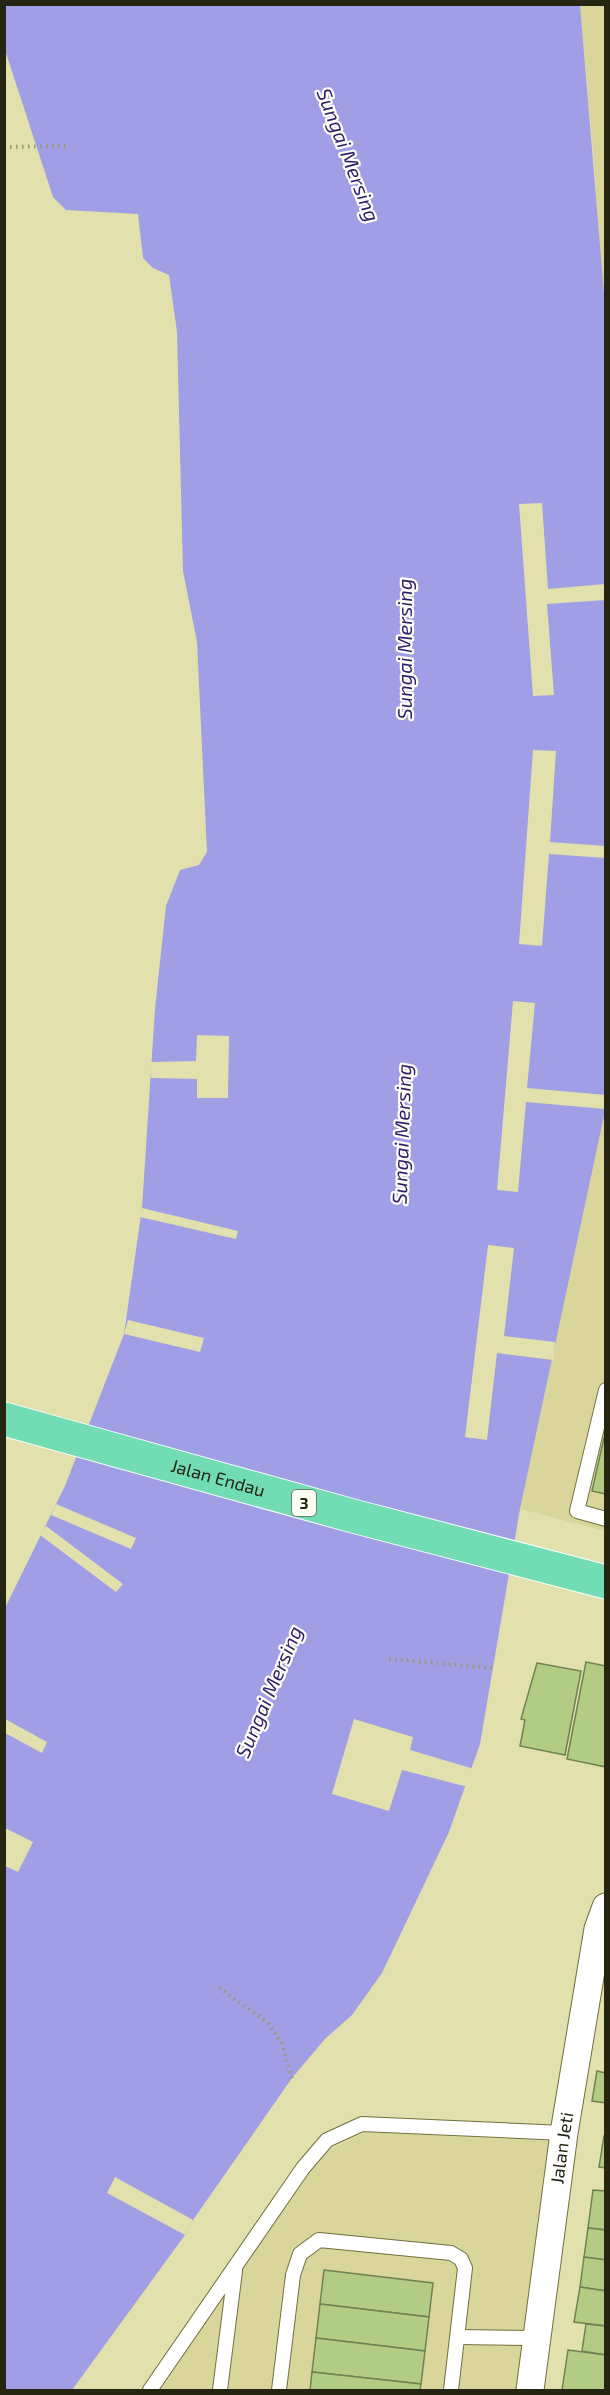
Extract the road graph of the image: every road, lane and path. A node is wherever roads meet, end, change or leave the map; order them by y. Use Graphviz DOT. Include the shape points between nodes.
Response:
graph roads {
  1 [pos="67,146"];
  2 [pos="4,147"];
  3 [pos="606,1390"];
  4 [pos="4,1419"];
  5 [pos="606,1519"];
  6 [pos="606,1582"];
  7 [pos="389,1659"];
  8 [pos="492,1668"];
  9 [pos="606,1907"];
  10 [pos="219,1988"];
  11 [pos="292,2078"];
  12 [pos="564,2133"];
  13 [pos="235,2267"];
  14 [pos="458,2337"];
  15 [pos="537,2338"];
  16 [pos="150,2391"];
  17 [pos="220,2391"];
  18 [pos="279,2391"];
  19 [pos="451,2391"];
  20 [pos="530,2391"];
  1 -- 2 [label="path"];
  3 -- 5 [label="lane" via="577,1511"];
  4 -- 6 [label="highway, Jalan Endau / 3"];
  7 -- 8 [label="path"];
  9 -- 12 [label="street, Jalan Jeti" via="598,1929"];
  10 -- 11 [label="path" via="267,2022 282,2043"];
  12 -- 13 [label="lane" via="362,2124 327,2140 303,2168"];
  12 -- 15 [label="street, Jalan Jeti"];
  13 -- 16 [label="lane"];
  13 -- 17 [label="lane"];
  14 -- 15 [label="lane"];
  14 -- 18 [label="lane" via="465,2268 461,2259 451,2253 319,2240 300,2254 292,2275"];
  14 -- 19 [label="lane"];
  15 -- 20 [label="street, Jalan Jeti"];
}
